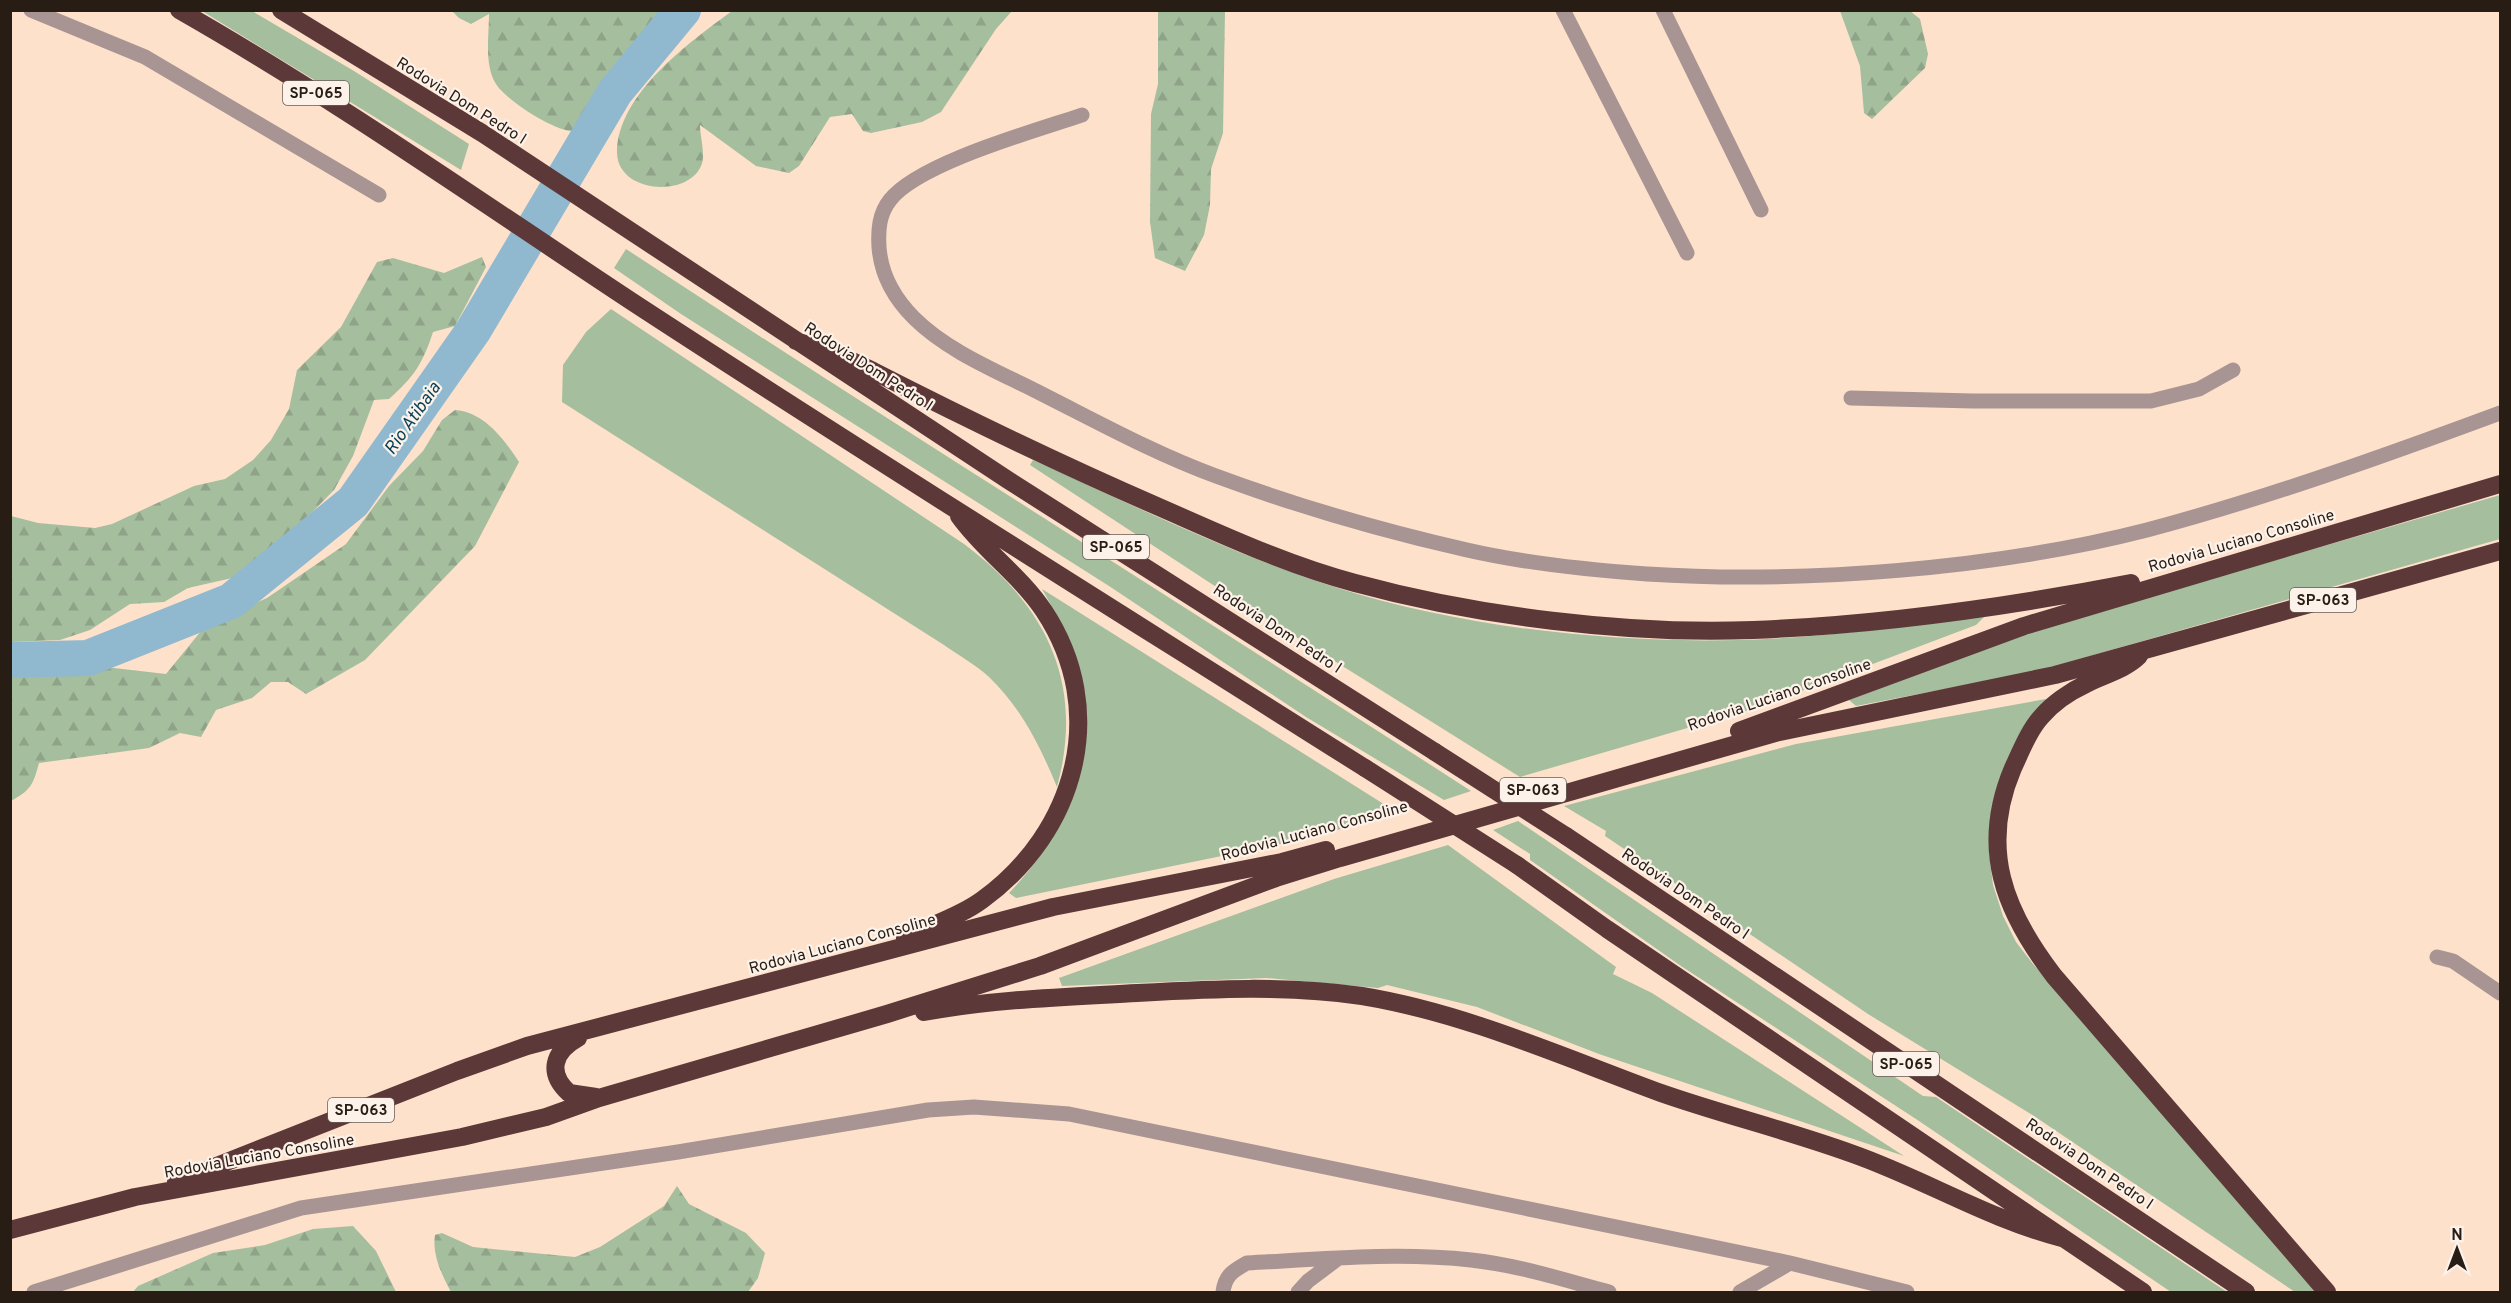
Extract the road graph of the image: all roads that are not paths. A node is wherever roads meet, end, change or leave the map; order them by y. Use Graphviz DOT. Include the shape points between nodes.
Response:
graph roads {
  1 [pos="32,10"];
  2 [pos="179,10"];
  3 [pos="281,10"];
  4 [pos="1563,10"];
  5 [pos="1663,10"];
  6 [pos="1082,115"];
  7 [pos="379,195"];
  8 [pos="1761,210"];
  9 [pos="1687,253"];
  10 [pos="796,341"];
  11 [pos="2233,370"];
  12 [pos="1851,398"];
  13 [pos="2500,413"];
  14 [pos="2500,484"];
  15 [pos="953,507"];
  16 [pos="2500,551"];
  17 [pos="2178,579"];
  18 [pos="2145,649"];
  19 [pos="876,954"];
  20 [pos="2437,957"];
  21 [pos="2500,993"];
  22 [pos="886,1014"];
  23 [pos="590,1031"];
  24 [pos="599,1098"];
  25 [pos="135,1197"];
  26 [pos="10,1230"];
  27 [pos="2062,1238"];
  28 [pos="1336,1260"];
  29 [pos="1790,1263"];
  30 [pos="34,1293"];
  31 [pos="1223,1293"];
  32 [pos="1298,1293"];
  33 [pos="1609,1293"];
  34 [pos="1740,1293"];
  35 [pos="1906,1293"];
  36 [pos="2143,1293"];
  37 [pos="2246,1293"];
  38 [pos="2327,1293"];
  1 -- 7 [label="street" via="146,57"];
  2 -- 15 [label="highway, SP-065" via="452,179 630,300"];
  3 -- 10 [label="highway, Rodovia Dom Pedro I / SP-065" via="482,133"];
  4 -- 9 [label="street"];
  5 -- 8 [label="street"];
  6 -- 13 [label="street" via="965,155 904,186 890,200 878,231 880,261 888,285 913,317 942,341 1000,373 1128,438 1213,475 1312,508 1470,551 1647,574 1792,575 1948,564 2143,531 2268,495"];
  10 -- 17 [label="highway" via="864,367 1117,489 1261,550 1354,583 1489,611 1618,627 1752,630 1941,612 2072,595 2151,579"];
  10 -- 37 [label="highway, Rodovia Dom Pedro I / SP-065, bridge" via="1566,836"];
  11 -- 12 [label="street" via="2199,389 2151,401"];
  14 -- 17 [label="highway, Rodovia Luciano Consoline / SP-063"];
  15 -- 19 [label="highway" via="975,538 1026,587 1058,634 1077,700 1075,757 1061,806 1028,859 981,901"];
  15 -- 27 [label="highway, SP-065, bridge" via="1517,865"];
  16 -- 18 [label="highway, Rodovia Luciano Consoline / SP-063"];
  17 -- 19 [label="highway, Rodovia Luciano Consoline / SP-063" via="1964,646 1750,728 1271,864 1053,907"];
  18 -- 22 [label="highway, Rodovia Luciano Consoline / SP-063" via="2012,685 1775,733 1363,851 1276,878 1041,966"];
  18 -- 38 [label="highway" via="2136,659 2059,701 2041,717 2027,739 2006,785 2000,812 1998,855 2005,893 2030,944 2054,976"];
  19 -- 23 [label="highway, Rodovia Luciano Consoline / SP-063"];
  20 -- 21 [label="street" via="2453,961"];
  22 -- 24 [label="highway, Rodovia Luciano Consoline / SP-063"];
  22 -- 27 [label="highway" via="914,1014 1020,999 1236,989 1301,990 1371,998 1460,1019 1665,1094 1851,1153 1905,1173 2022,1227"];
  23 -- 24 [label="highway" via="560,1051 554,1066 569,1093"];
  23 -- 25 [label="highway, Rodovia Luciano Consoline / SP-063" via="458,1071"];
  24 -- 25 [label="highway, Rodovia Luciano Consoline / SP-063" via="546,1117 462,1137"];
  25 -- 26 [label="highway, Rodovia Luciano Consoline / SP-063"];
  27 -- 36 [label="highway, SP-065"];
  28 -- 31 [label="street" via="1247,1263 1230,1272"];
  28 -- 32 [label="street"];
  28 -- 33 [label="street" via="1428,1256 1474,1260 1536,1272"];
  29 -- 30 [label="street" via="1069,1114 974,1107 928,1110 301,1208"];
  29 -- 34 [label="street"];
  29 -- 35 [label="street"];
}
